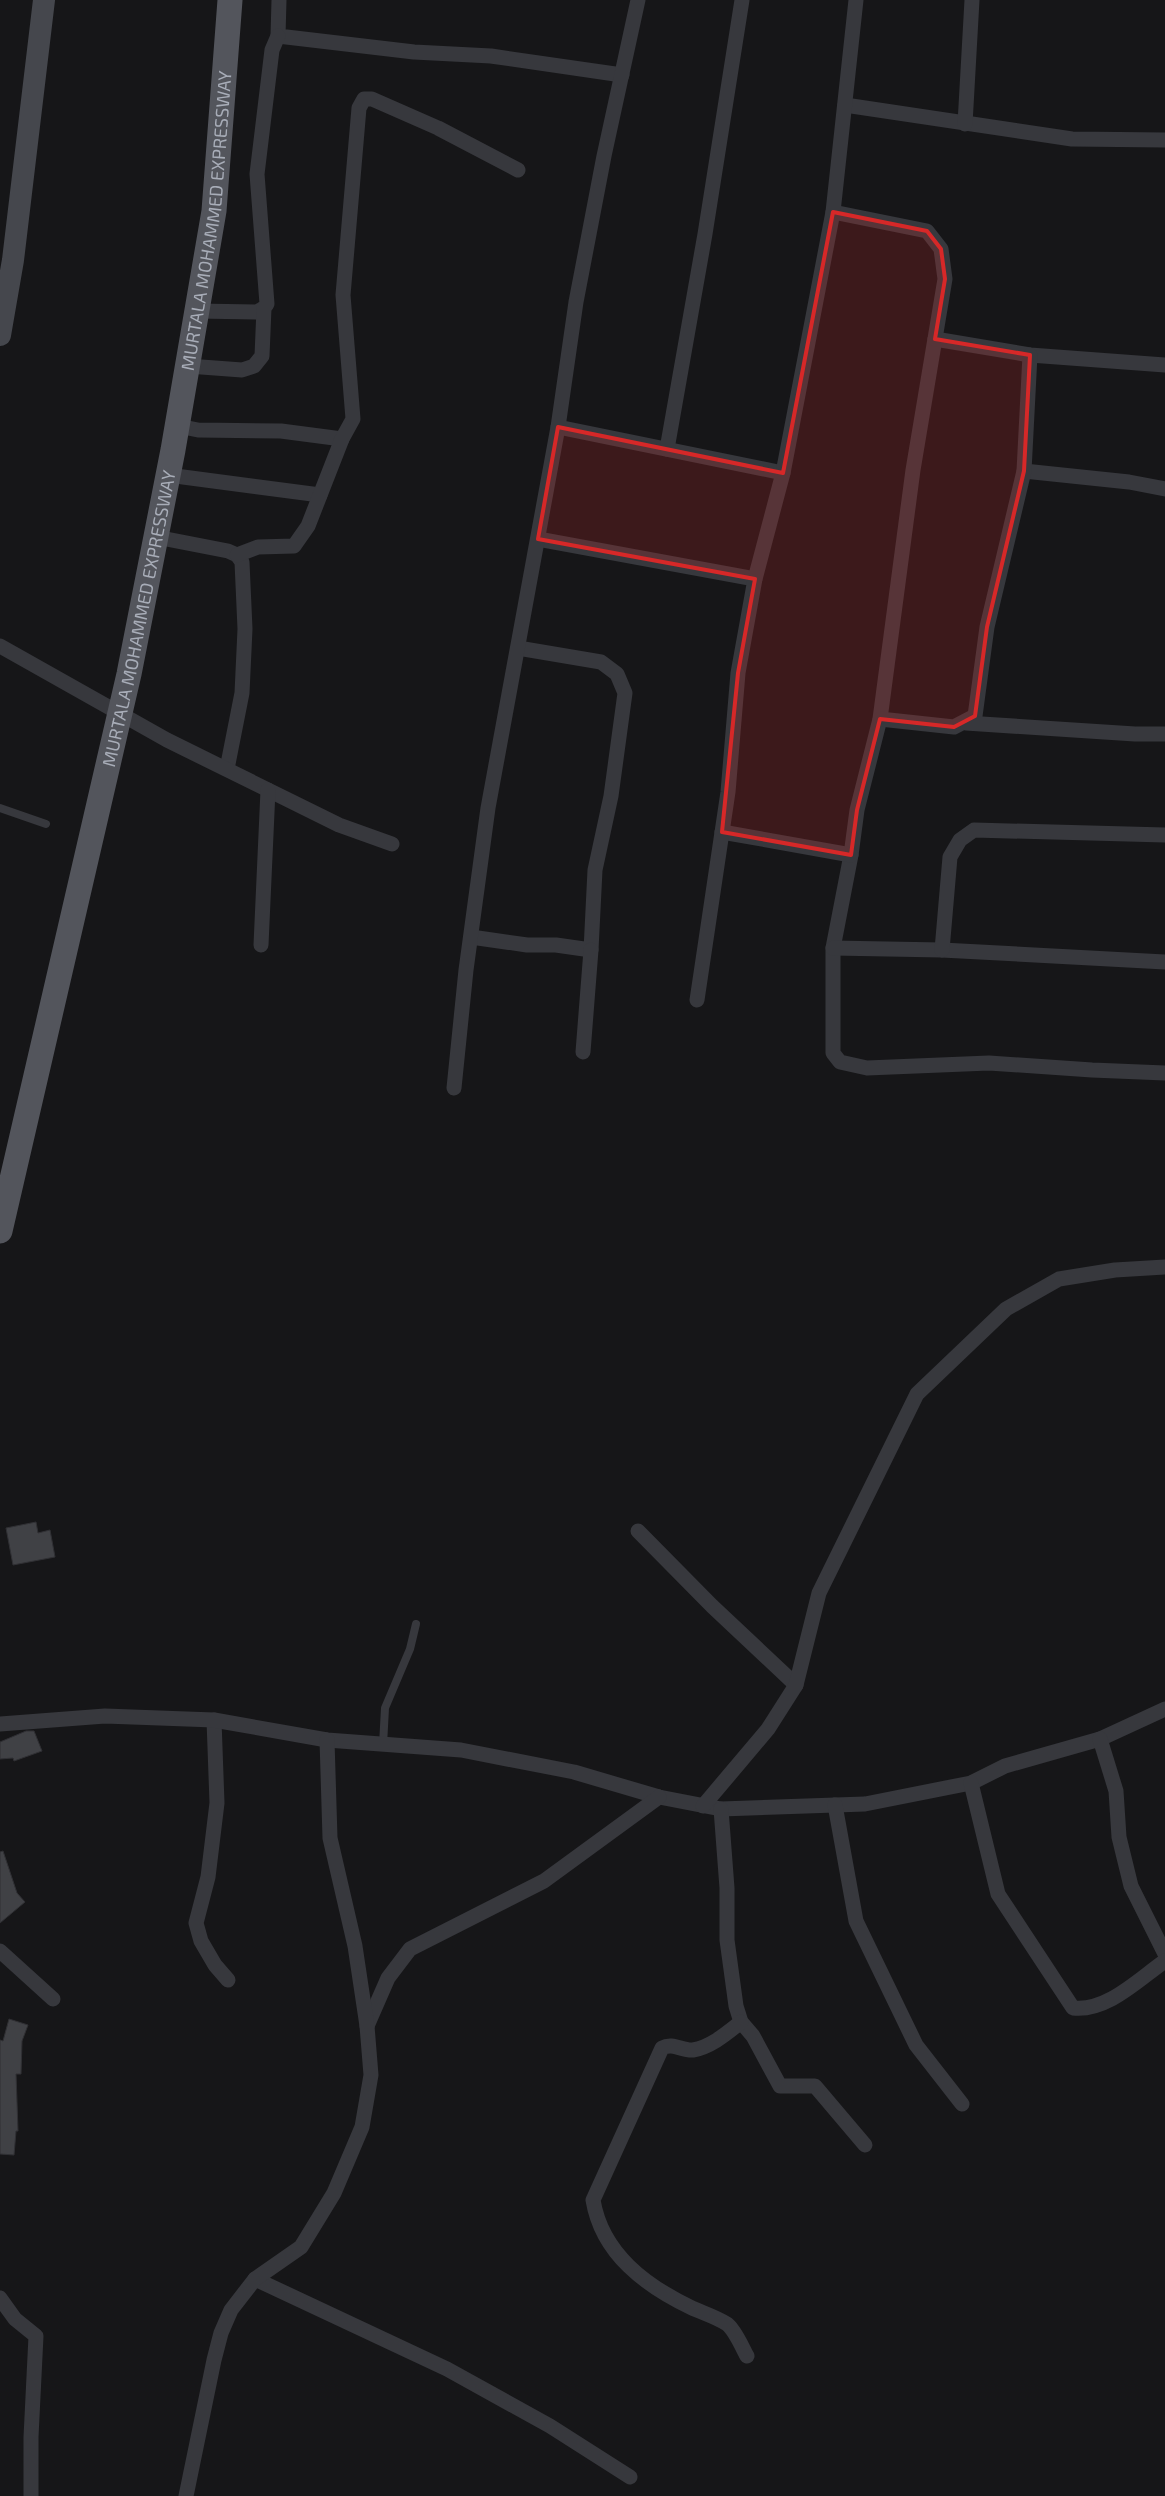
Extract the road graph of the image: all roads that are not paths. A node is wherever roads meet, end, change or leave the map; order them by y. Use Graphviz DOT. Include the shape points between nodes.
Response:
graph roads {
  1 [pos="44,0"];
  2 [pos="230,0"];
  3 [pos="279,0"];
  4 [pos="638,0"];
  5 [pos="742,0"];
  6 [pos="856,0"];
  7 [pos="972,0"];
  8 [pos="278,36"];
  9 [pos="622,75"];
  10 [pos="845,105"];
  11 [pos="965,124"];
  12 [pos="1165,140"];
  13 [pos="518,170"];
  14 [pos="833,212"];
  15 [pos="264,308"];
  16 [pos="197,311"];
  17 [pos="0,335"];
  18 [pos="935,339"];
  19 [pos="1030,355"];
  20 [pos="1165,365"];
  21 [pos="188,366"];
  22 [pos="178,426"];
  23 [pos="558,427"];
  24 [pos="342,439"];
  25 [pos="667,449"];
  26 [pos="1024,471"];
  27 [pos="783,472"];
  28 [pos="168,475"];
  29 [pos="1165,489"];
  30 [pos="320,495"];
  31 [pos="156,537"];
  32 [pos="538,539"];
  33 [pos="237,555"];
  34 [pos="755,579"];
  35 [pos="0,646"];
  36 [pos="518,648"];
  37 [pos="119,714"];
  38 [pos="880,720"];
  39 [pos="966,723"];
  40 [pos="1165,734"];
  41 [pos="227,769"];
  42 [pos="268,790"];
  43 [pos="0,808"];
  44 [pos="46,824"];
  45 [pos="722,832"];
  46 [pos="1165,836"];
  47 [pos="392,844"];
  48 [pos="851,854"];
  49 [pos="471,937"];
  50 [pos="261,945"];
  51 [pos="833,948"];
  52 [pos="591,950"];
  53 [pos="942,950"];
  54 [pos="1165,962"];
  55 [pos="697,1000"];
  56 [pos="582,1052"];
  57 [pos="1165,1073"];
  58 [pos="454,1088"];
  59 [pos="0,1231"];
  60 [pos="1165,1267"];
  61 [pos="638,1531"];
  62 [pos="416,1624"];
  63 [pos="796,1685"];
  64 [pos="1165,1709"];
  65 [pos="214,1720"];
  66 [pos="0,1724"];
  67 [pos="1100,1739"];
  68 [pos="327,1740"];
  69 [pos="383,1745"];
  70 [pos="972,1783"];
  71 [pos="658,1797"];
  72 [pos="835,1804"];
  73 [pos="703,1806"];
  74 [pos="721,1809"];
  75 [pos="0,1952"];
  76 [pos="1165,1954"];
  77 [pos="1165,1961"];
  78 [pos="228,1980"];
  79 [pos="53,2000"];
  80 [pos="741,2022"];
  81 [pos="367,2026"];
  82 [pos="962,2104"];
  83 [pos="865,2145"];
  84 [pos="255,2279"];
  85 [pos="0,2298"];
  86 [pos="747,2356"];
  87 [pos="630,2477"];
  88 [pos="31,2496"];
  89 [pos="186,2496"];
  1 -- 17 [label="main road" via="13,260"];
  2 -- 16 [label="main road, MURTALA MOHAMMED EXPRESSWAY" via="214,211"];
  3 -- 8 [label="street"];
  4 -- 9 [label="street"];
  5 -- 25 [label="street"];
  6 -- 10 [label="street"];
  7 -- 11 [label="street"];
  8 -- 9 [label="street" via="414,52 490,56"];
  8 -- 15 [label="street" via="272,50 257,174 267,304"];
  9 -- 23 [label="street" via="576,302"];
  10 -- 11 [label="street"];
  10 -- 14 [label="street"];
  11 -- 12 [label="street" via="1072,139"];
  13 -- 24 [label="street" via="438,128 372,100 364,100 359,108 343,295 353,419"];
  14 -- 18 [label="street" via="927,231 941,249 945,279"];
  14 -- 27 [label="street"];
  15 -- 16 [label="street" via="257,312"];
  15 -- 21 [label="street" via="262,356 254,366 242,370"];
  16 -- 21 [label="main road, MURTALA MOHAMMED EXPRESSWAY"];
  18 -- 19 [label="street"];
  18 -- 38 [label="street" via="912,480"];
  19 -- 20 [label="street"];
  19 -- 26 [label="street"];
  21 -- 22 [label="main road, MURTALA MOHAMMED EXPRESSWAY"];
  22 -- 24 [label="street" via="198,430 281,431"];
  22 -- 28 [label="main road, MURTALA MOHAMMED EXPRESSWAY"];
  23 -- 25 [label="street"];
  23 -- 32 [label="street"];
  24 -- 30 [label="street"];
  25 -- 27 [label="street"];
  26 -- 29 [label="street"];
  26 -- 39 [label="street" via="987,627 975,716"];
  27 -- 34 [label="street"];
  28 -- 30 [label="street"];
  28 -- 31 [label="main road, MURTALA MOHAMMED EXPRESSWAY"];
  30 -- 33 [label="street" via="308,526 294,546 258,547"];
  31 -- 33 [label="street" via="228,550"];
  31 -- 37 [label="main road, MURTALA MOHAMMED EXPRESSWAY"];
  32 -- 34 [label="street"];
  32 -- 36 [label="street"];
  33 -- 41 [label="street" via="242,562 245,629 242,693"];
  34 -- 45 [label="street" via="738,673"];
  35 -- 37 [label="street"];
  36 -- 49 [label="street" via="488,808"];
  36 -- 52 [label="street" via="600,662 617,674 625,692 611,796 595,870"];
  37 -- 41 [label="street"];
  37 -- 59 [label="main road, MURTALA MOHAMMED EXPRESSWAY"];
  38 -- 39 [label="street" via="954,727"];
  38 -- 48 [label="street" via="857,810"];
  39 -- 40 [label="street"];
  41 -- 42 [label="street"];
  42 -- 47 [label="street" via="339,825"];
  42 -- 50 [label="street"];
  43 -- 44 [label="lane"];
  45 -- 48 [label="street"];
  45 -- 55 [label="street"];
  46 -- 53 [label="street" via="974,830 960,840 950,857"];
  48 -- 51 [label="street"];
  49 -- 52 [label="street"];
  49 -- 58 [label="street"];
  51 -- 53 [label="street"];
  51 -- 57 [label="street" via="832,1041 833,1053 840,1062 866,1068 988,1063"];
  52 -- 56 [label="street"];
  53 -- 54 [label="street"];
  60 -- 63 [label="street" via="1115,1270 1060,1279 1006,1309 917,1394 819,1593"];
  61 -- 63 [label="street"];
  62 -- 69 [label="lane" via="412,1644 385,1708"];
  63 -- 73 [label="street" via="768,1729"];
  64 -- 67 [label="street"];
  65 -- 66 [label="street" via="105,1716"];
  65 -- 68 [label="street"];
  65 -- 78 [label="street" via="217,1803 208,1876 196,1923 215,1965"];
  67 -- 70 [label="street" via="1005,1766"];
  67 -- 76 [label="street" via="1116,1791 1119,1837 1131,1886"];
  68 -- 69 [label="street"];
  68 -- 81 [label="street" via="330,1838 355,1946"];
  69 -- 71 [label="street" via="461,1750 574,1772"];
  70 -- 72 [label="street" via="865,1804"];
  70 -- 77 [label="street" via="998,1894 1073,2008 1086,2010 1106,2002"];
  71 -- 73 [label="street"];
  71 -- 81 [label="street" via="544,1881 410,1949 388,1978"];
  72 -- 74 [label="street"];
  72 -- 82 [label="street" via="856,1921 916,2046"];
  73 -- 74 [label="street"];
  74 -- 80 [label="street" via="727,1940"];
  75 -- 79 [label="street"];
  80 -- 83 [label="street" via="753,2036 780,2086 815,2086"];
  80 -- 86 [label="street" via="707,2045 692,2050 672,2045 662,2048 593,2200 596,2215 610,2244 623,2262 644,2281 728,2325"];
  81 -- 84 [label="street" via="371,2075 362,2127 334,2193 301,2247"];
  84 -- 87 [label="street" via="447,2369 550,2426"];
  84 -- 89 [label="street" via="231,2310 221,2333"];
  85 -- 88 [label="street" via="15,2319 36,2336"];
}
